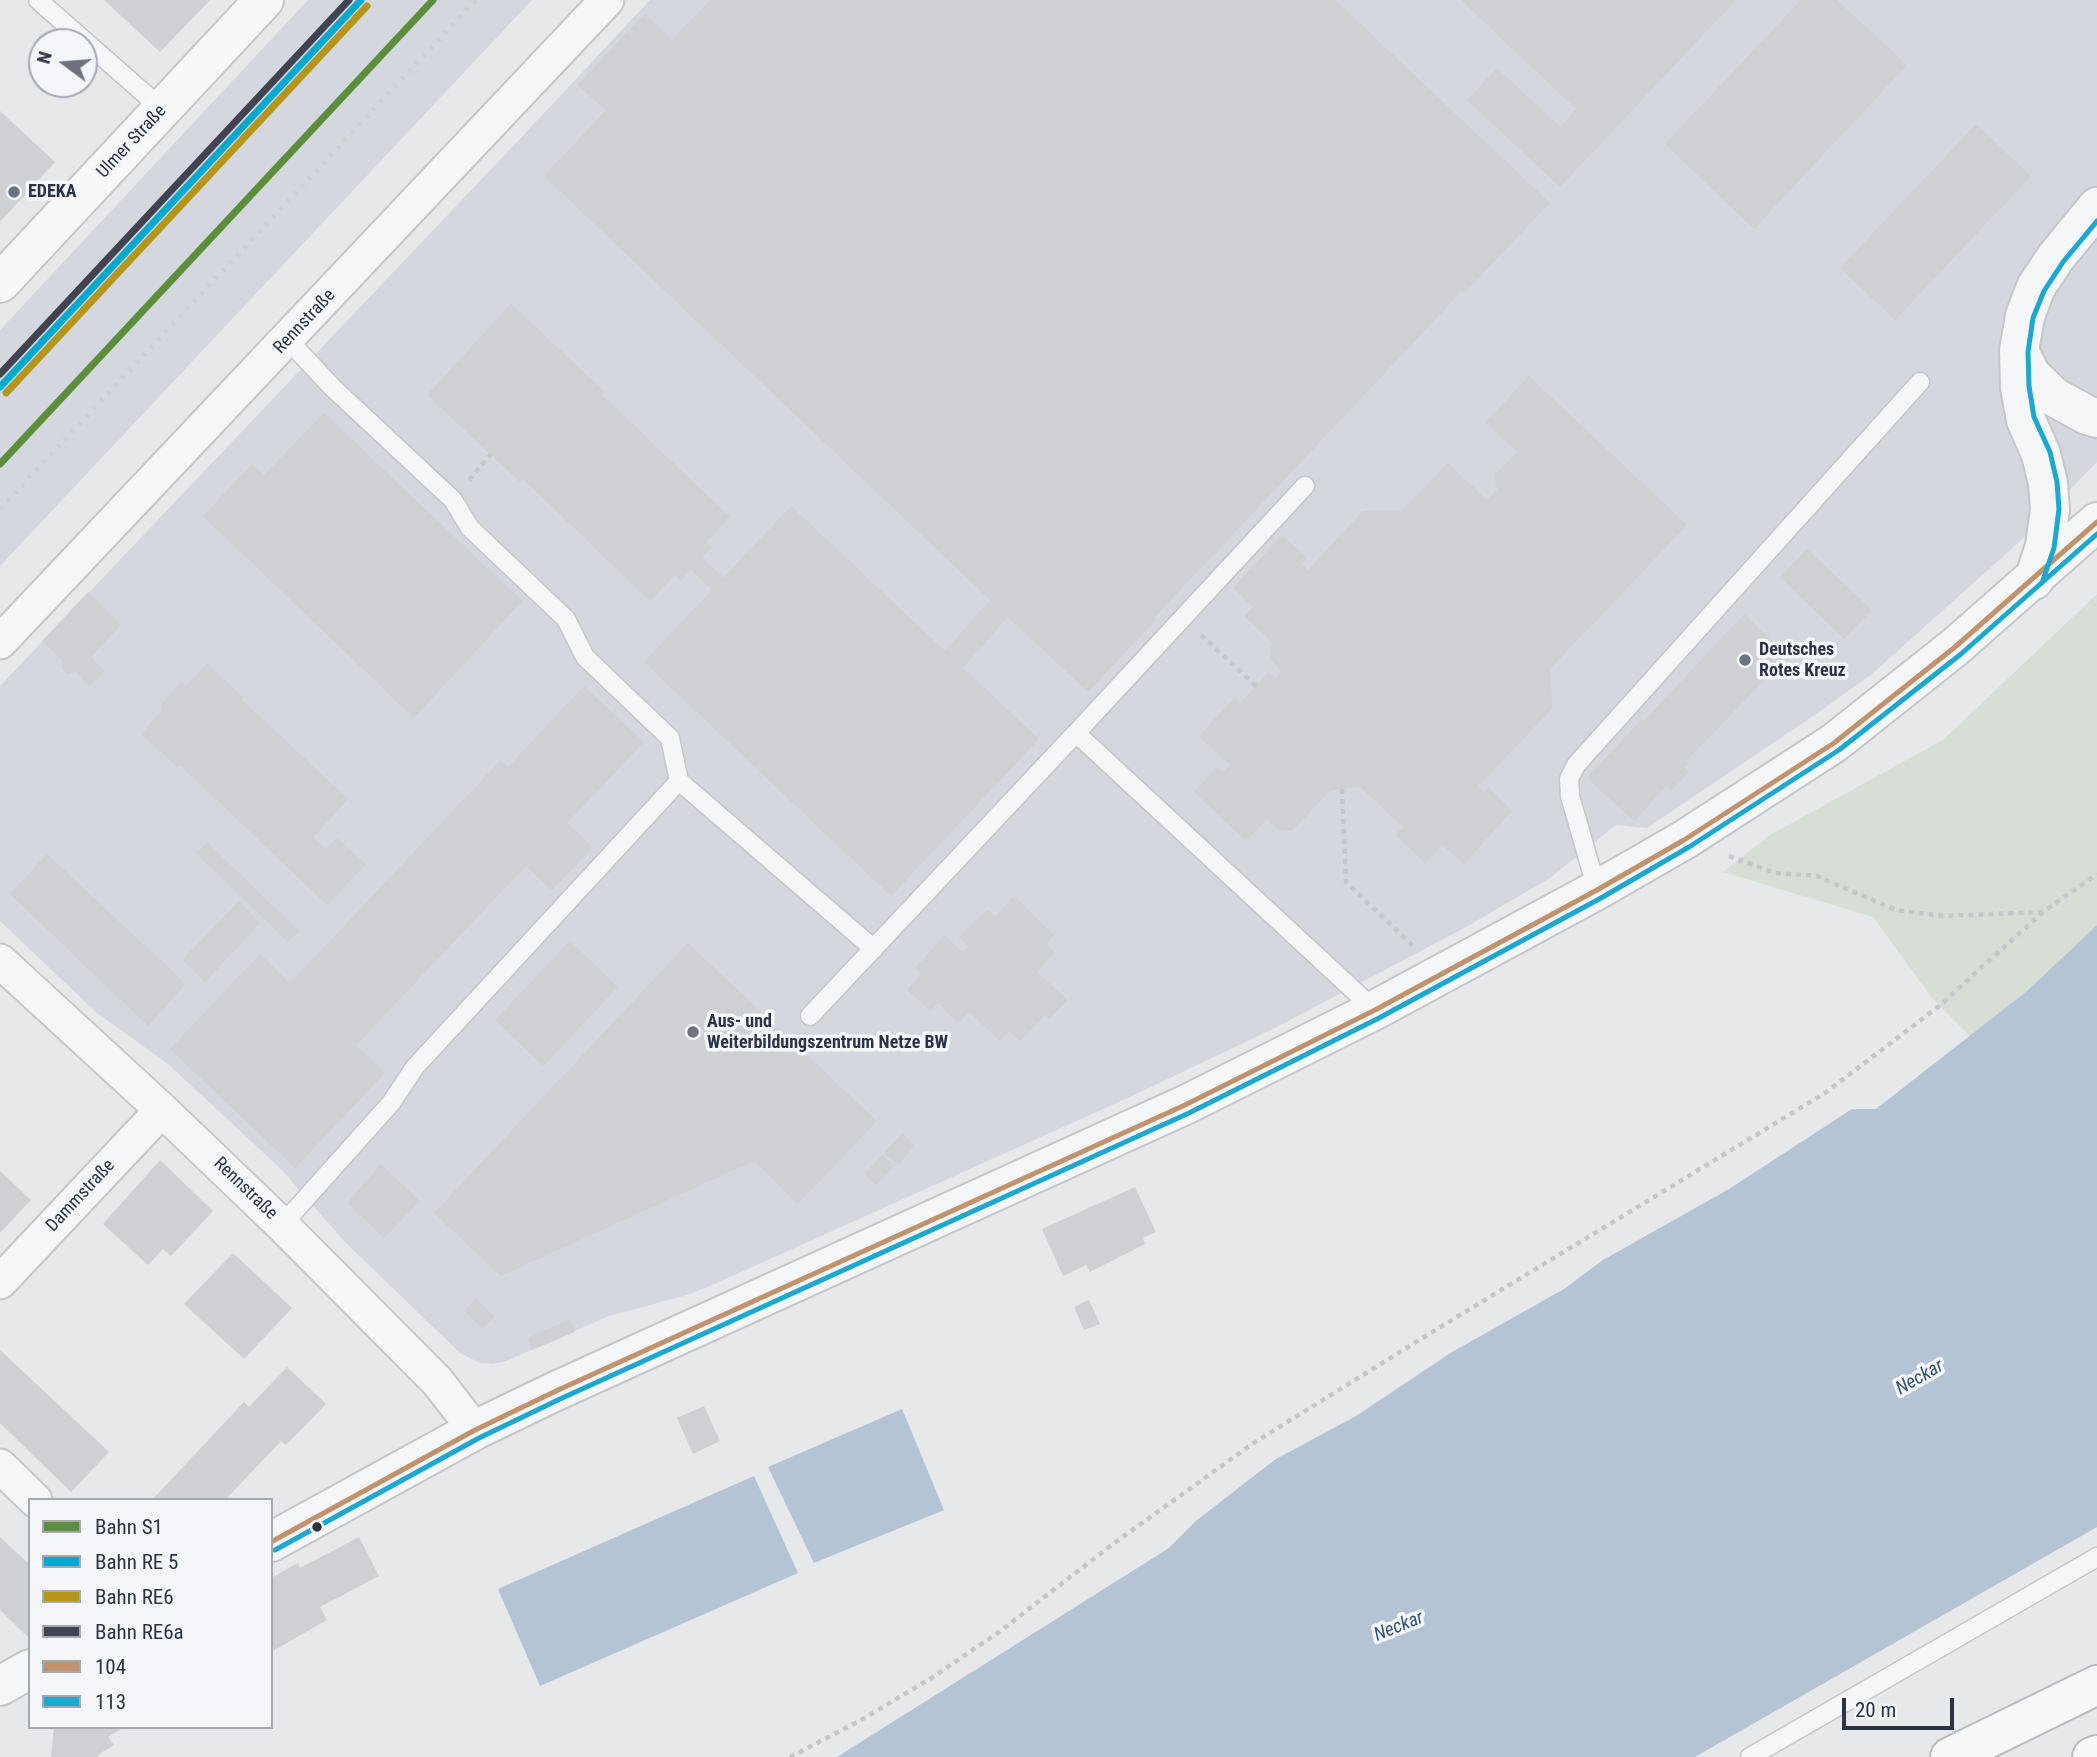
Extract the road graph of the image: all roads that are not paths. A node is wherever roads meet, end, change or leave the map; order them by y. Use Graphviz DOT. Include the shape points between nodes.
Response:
graph roads {
  1 [pos="38,0"];
  2 [pos="264,0"];
  3 [pos="607,0"];
  4 [pos="162,109"];
  5 [pos="2097,207"];
  6 [pos="0,283"];
  7 [pos="288,340"];
  8 [pos="2019,351"];
  9 [pos="1920,382"];
  10 [pos="2097,418"];
  11 [pos="1305,486"];
  12 [pos="2097,522"];
  13 [pos="2034,580"];
  14 [pos="0,642"];
  15 [pos="1076,733"];
  16 [pos="679,781"];
  17 [pos="1597,890"];
  18 [pos="874,949"];
  19 [pos="0,961"];
  20 [pos="1375,1010"];
  21 [pos="810,1016"];
  22 [pos="162,1110"];
  23 [pos="282,1225"];
  24 [pos="0,1282"];
  25 [pos="475,1430"];
  26 [pos="0,1466"];
  27 [pos="34,1498"];
  28 [pos="273,1541"];
  29 [pos="2097,1557"];
  30 [pos="28,1670"];
  31 [pos="2097,1685"];
  32 [pos="0,1686"];
  33 [pos="2097,1755"];
  34 [pos="1750,1757"];
  35 [pos="1950,1757"];
  36 [pos="2092,1757"];
  1 -- 4 [label="lane"];
  2 -- 4 [label="main road, Ulmer Straße"];
  3 -- 7 [label="street, Rennstraße"];
  4 -- 6 [label="main road, Ulmer Straße"];
  5 -- 8 [label="street" via="2036,287"];
  7 -- 14 [label="street, Rennstraße"];
  7 -- 16 [label="lane" via="453,500 470,528 566,619 585,657 670,738"];
  8 -- 10 [label="street" via="2031,375 2054,397"];
  8 -- 13 [label="street" via="2024,409 2048,484 2050,510"];
  9 -- 17 [label="lane" via="1576,765 1569,779 1570,796"];
  11 -- 15 [label="lane"];
  12 -- 13 [label="street"];
  13 -- 17 [label="street" via="1833,743 1684,840"];
  15 -- 18 [label="lane"];
  15 -- 20 [label="lane"];
  16 -- 18 [label="lane"];
  16 -- 23 [label="lane" via="415,1067 391,1103"];
  17 -- 20 [label="street"];
  18 -- 21 [label="lane"];
  19 -- 22 [label="street, Rennstraße"];
  20 -- 25 [label="street" via="1185,1105"];
  22 -- 23 [label="street, Rennstraße"];
  22 -- 24 [label="street, Dammstraße"];
  23 -- 25 [label="street, Rennstraße" via="437,1381"];
  25 -- 28 [label="street"];
  26 -- 27 [label="street"];
  29 -- 34 [label="lane"];
  30 -- 32 [label="street"];
  31 -- 35 [label="main road"];
  33 -- 36 [label="main road"];
}
